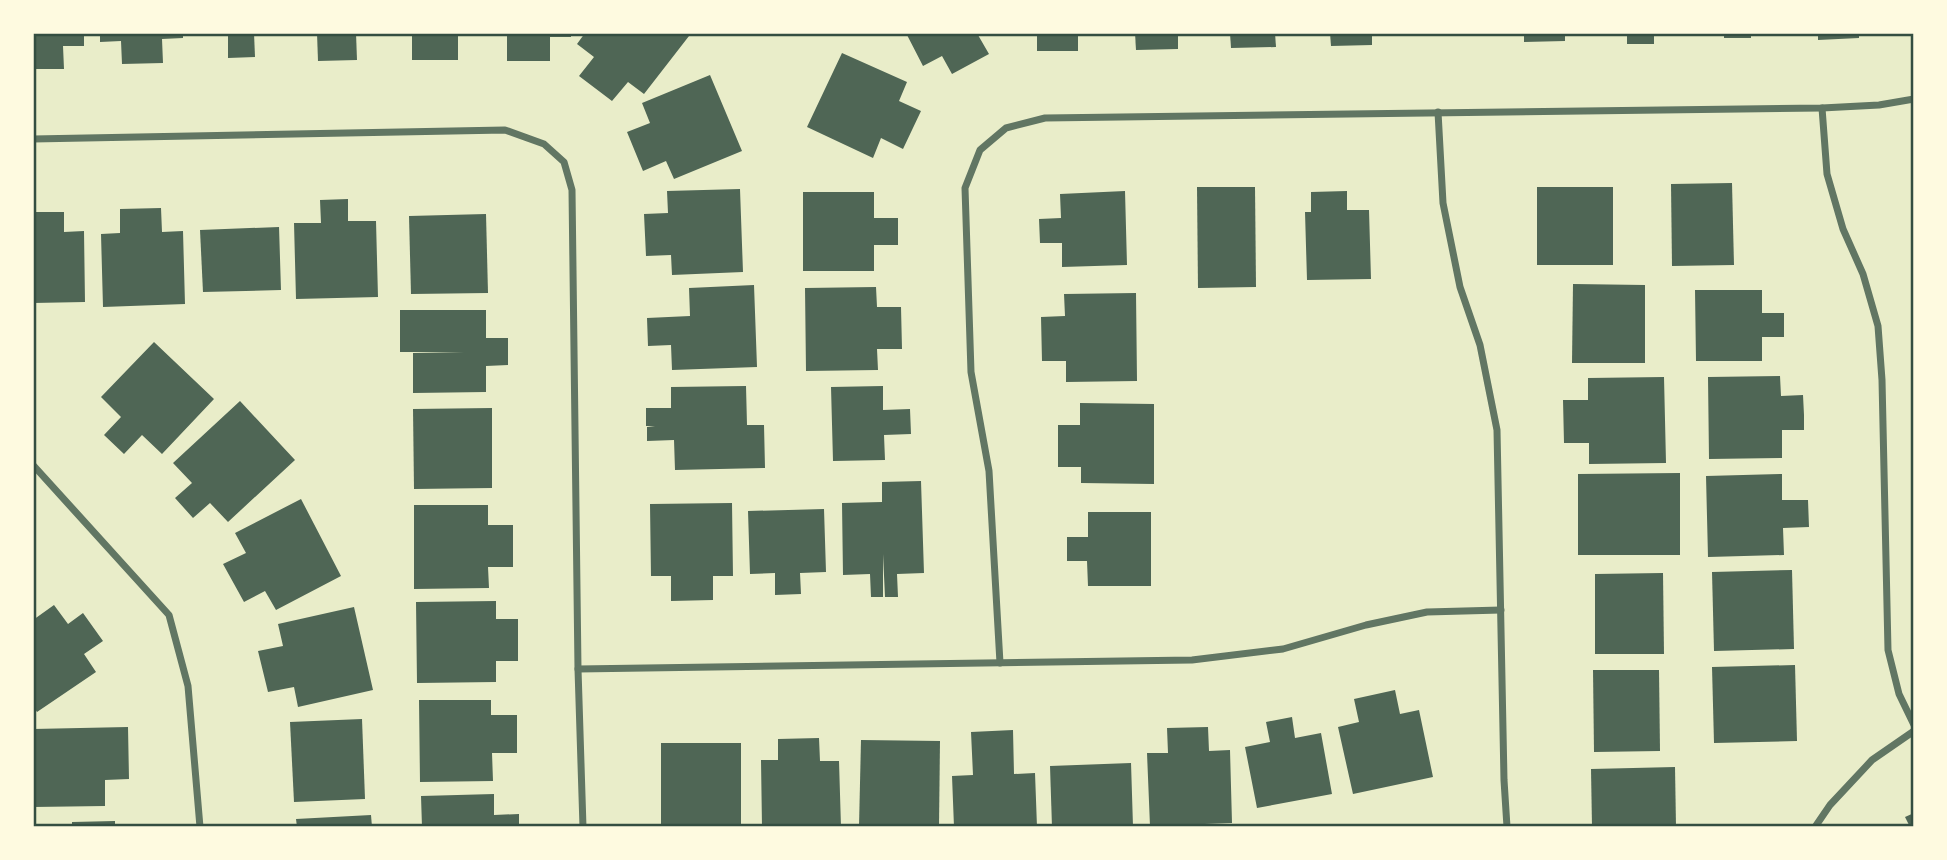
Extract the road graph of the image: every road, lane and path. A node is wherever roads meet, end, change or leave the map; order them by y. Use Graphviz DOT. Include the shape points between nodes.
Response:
graph roads {
  1 [pos="1914,99"];
  2 [pos="1822,108"];
  3 [pos="1438,112"];
  4 [pos="33,139"];
  5 [pos="33,465"];
  6 [pos="1501,610"];
  7 [pos="1000,663"];
  8 [pos="578,668"];
  9 [pos="1914,724"];
  10 [pos="1914,731"];
  11 [pos="200,827"];
  12 [pos="583,827"];
  13 [pos="1507,827"];
  14 [pos="1815,827"];
  1 -- 2 [label="street"];
  2 -- 3 [label="street"];
  2 -- 9 [label="street" via="1827,174 1878,326 1888,650 1899,694"];
  3 -- 6 [label="street" via="1443,203 1497,430"];
  3 -- 7 [label="street" via="1045,118 1006,128 980,150 965,188 971,373 989,471"];
  4 -- 8 [label="street" via="505,130 544,144 564,162 572,190"];
  5 -- 11 [label="street" via="169,615 188,686"];
  6 -- 7 [label="street" via="1427,612 1283,649 1192,660"];
  6 -- 13 [label="street"];
  7 -- 8 [label="street"];
  8 -- 12 [label="street"];
  10 -- 14 [label="street" via="1872,760"];
}
